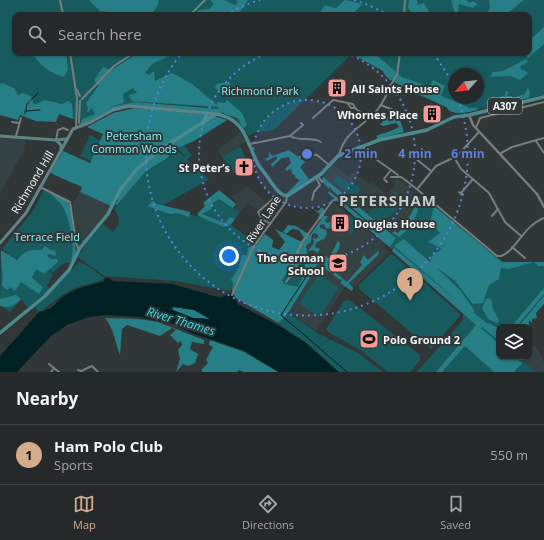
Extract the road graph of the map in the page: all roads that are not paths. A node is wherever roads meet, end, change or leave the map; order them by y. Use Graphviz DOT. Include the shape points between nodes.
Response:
graph roads {
  1 [pos="60,0"];
  2 [pos="205,0"];
  3 [pos="405,0"];
  4 [pos="62,12"];
  5 [pos="193,12"];
  6 [pos="404,12"];
  7 [pos="71,56"];
  8 [pos="129,56"];
  9 [pos="400,56"];
  10 [pos="544,97"];
  11 [pos="80,98"];
  12 [pos="544,102"];
  13 [pos="381,104"];
  14 [pos="206,113"];
  15 [pos="216,114"];
  16 [pos="408,114"];
  17 [pos="469,115"];
  18 [pos="21,118"];
  19 [pos="313,118"];
  20 [pos="369,118"];
  21 [pos="12,122"];
  22 [pos="19,122"];
  23 [pos="202,124"];
  24 [pos="303,124"];
  25 [pos="76,127"];
  26 [pos="476,128"];
  27 [pos="68,130"];
  28 [pos="479,131"];
  29 [pos="0,136"];
  30 [pos="16,136"];
  31 [pos="290,136"];
  32 [pos="544,138"];
  33 [pos="67,139"];
  34 [pos="56,140"];
  35 [pos="536,141"];
  36 [pos="321,142"];
  37 [pos="250,144"];
  38 [pos="363,147"];
  39 [pos="60,153"];
  40 [pos="501,153"];
  41 [pos="544,153"];
  42 [pos="339,156"];
  43 [pos="300,157"];
  44 [pos="415,158"];
  45 [pos="454,158"];
  46 [pos="329,165"];
  47 [pos="390,170"];
  48 [pos="431,171"];
  49 [pos="317,176"];
  50 [pos="399,176"];
  51 [pos="392,177"];
  52 [pos="473,179"];
  53 [pos="322,182"];
  54 [pos="387,182"];
  55 [pos="40,187"];
  56 [pos="418,188"];
  57 [pos="461,193"];
  58 [pos="287,196"];
  59 [pos="274,198"];
  60 [pos="317,200"];
  61 [pos="333,200"];
  62 [pos="544,207"];
  63 [pos="498,209"];
  64 [pos="492,216"];
  65 [pos="544,218"];
  66 [pos="269,223"];
  67 [pos="521,236"];
  68 [pos="0,243"];
  69 [pos="512,247"];
  70 [pos="79,250"];
  71 [pos="525,258"];
  72 [pos="286,282"];
  73 [pos="232,295"];
  74 [pos="0,333"];
  75 [pos="49,364"];
  76 [pos="54,368"];
  77 [pos="78,370"];
  78 [pos="51,372"];
  79 [pos="59,372"];
  80 [pos="98,372"];
  1 -- 4 [label="street"];
  2 -- 5 [label="street"];
  3 -- 6 [label="street"];
  7 -- 11 [label="street"];
  8 -- 11 [label="street" via="114,66"];
  9 -- 13 [label="street" via="397,76"];
  10 -- 17 [label="main road, A307"];
  11 -- 25 [label="street"];
  11 -- 25 [label="street" via="81,119"];
  12 -- 26 [label="street" via="485,116 479,119"];
  13 -- 16 [label="street" via="400,114"];
  13 -- 20 [label="street"];
  14 -- 15 [label="main road"];
  14 -- 23 [label="main road"];
  14 -- 25 [label="main road" via="121,107"];
  15 -- 23 [label="main road"];
  15 -- 37 [label="main road" via="235,121"];
  17 -- 26 [label="street"];
  17 -- 38 [label="main road, A307" via="454,116 427,130 388,137"];
  18 -- 22 [label="street"];
  19 -- 20 [label="street" via="333,100 353,104"];
  20 -- 42 [label="street" via="347,136"];
  21 -- 22 [label="street"];
  22 -- 30 [label="street"];
  23 -- 70 [label="main road" via="161,149 137,169 120,190 108,214"];
  24 -- 31 [label="street"];
  25 -- 33 [label="main road, Richmond Hill"];
  26 -- 28 [label="street"];
  27 -- 34 [label="street" via="58,130"];
  28 -- 40 [label="street"];
  28 -- 45 [label="street"];
  29 -- 30 [label="main road"];
  30 -- 34 [label="main road"];
  31 -- 36 [label="street" via="298,140 310,138"];
  31 -- 37 [label="street"];
  32 -- 35 [label="street"];
  33 -- 34 [label="main road"];
  33 -- 39 [label="main road, Richmond Hill"];
  34 -- 39 [label="main road" via="61,145"];
  35 -- 40 [label="street" via="512,146"];
  35 -- 41 [label="street"];
  37 -- 58 [label="main road" via="258,164 276,190"];
  38 -- 42 [label="main road, A307"];
  38 -- 47 [label="street"];
  39 -- 55 [label="main road, Richmond Hill"];
  40 -- 62 [label="street" via="537,194"];
  42 -- 46 [label="main road, A307"];
  43 -- 46 [label="street" via="303,154 317,155"];
  44 -- 48 [label="street"];
  45 -- 48 [label="street" via="438,164"];
  45 -- 52 [label="street" via="461,170"];
  46 -- 49 [label="main road, A307"];
  47 -- 50 [label="street"];
  47 -- 54 [label="street" via="384,179"];
  48 -- 56 [label="street"];
  49 -- 53 [label="street"];
  49 -- 58 [label="main road, A307"];
  49 -- 60 [label="street" via="320,185 314,192 313,199"];
  50 -- 51 [label="street"];
  50 -- 56 [label="street" via="411,186"];
  52 -- 57 [label="street"];
  52 -- 63 [label="street" via="489,193"];
  55 -- 68 [label="main road, Richmond Hill" via="26,213"];
  55 -- 70 [label="street" via="70,202"];
  56 -- 69 [label="street" via="497,256 503,256"];
  58 -- 66 [label="street, River Lane" via="286,202"];
  59 -- 66 [label="street" via="258,212 262,219"];
  61 -- 72 [label="street" via="302,242 292,264 296,268"];
  63 -- 64 [label="street"];
  63 -- 67 [label="street" via="505,222"];
  65 -- 67 [label="street" via="532,223"];
  66 -- 73 [label="street, River Lane" via="254,246"];
  67 -- 69 [label="street"];
  69 -- 71 [label="street"];
  70 -- 74 [label="main road" via="71,267 58,283"];
  75 -- 76 [label="street"];
  76 -- 78 [label="street"];
  76 -- 79 [label="street"];
  77 -- 80 [label="street" via="92,366"];
}
